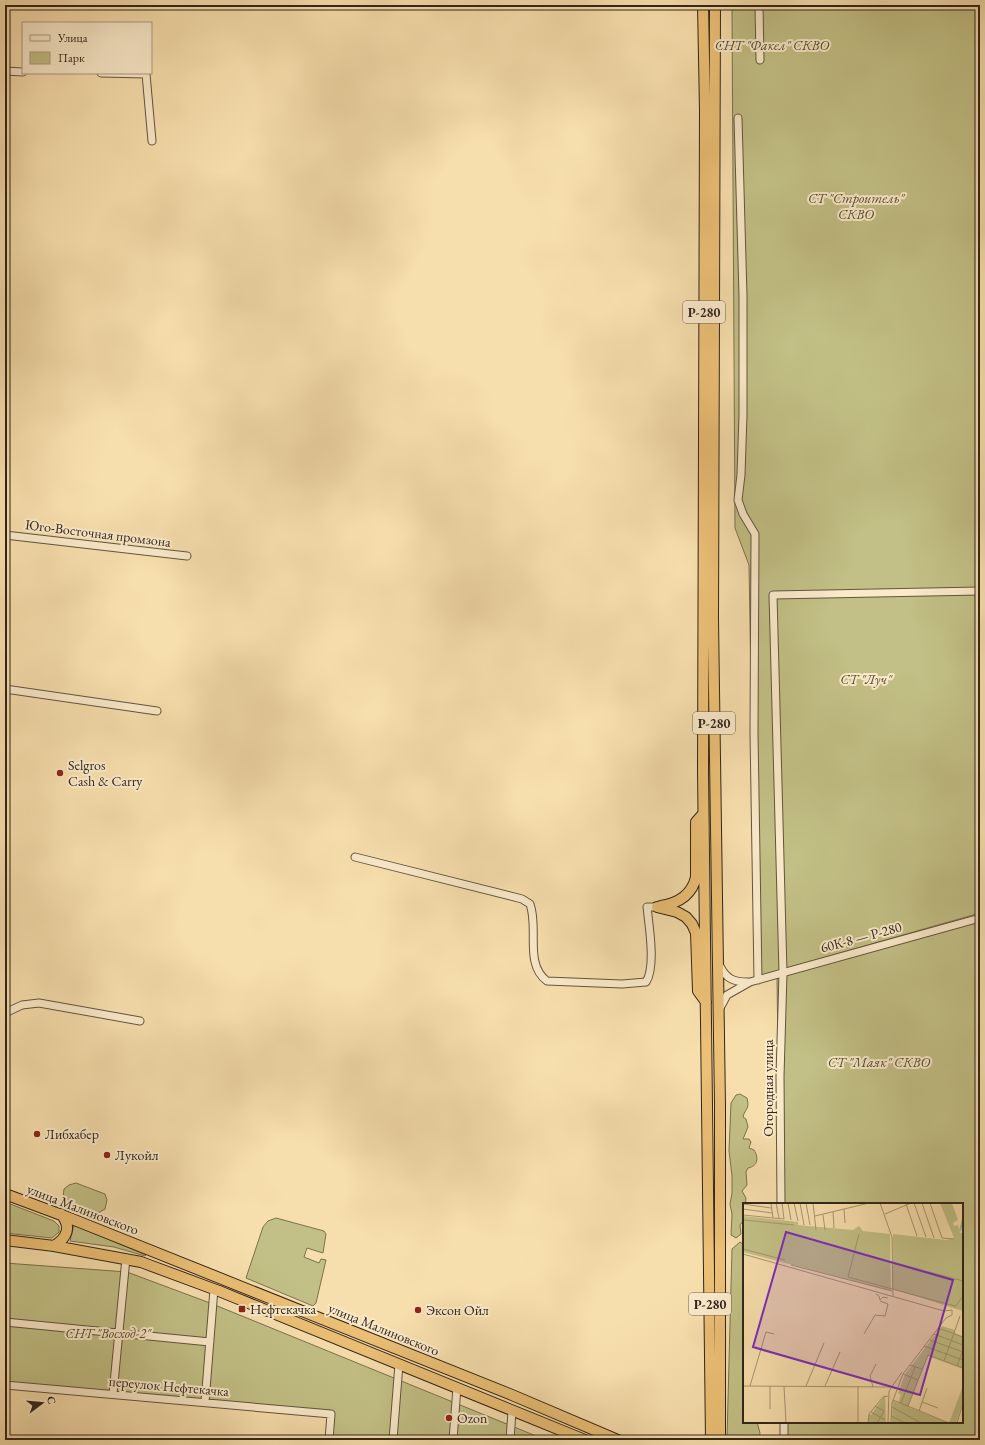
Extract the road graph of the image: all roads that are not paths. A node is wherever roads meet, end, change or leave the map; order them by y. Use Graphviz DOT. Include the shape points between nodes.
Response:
graph roads {
  1 [pos="703,5"];
  2 [pos="715,5"];
  3 [pos="759,5"];
  4 [pos="760,60"];
  5 [pos="5,72"];
  6 [pos="22,72"];
  7 [pos="146,74"];
  8 [pos="738,118"];
  9 [pos="152,141"];
  10 [pos="5,535"];
  11 [pos="187,556"];
  12 [pos="980,591"];
  13 [pos="5,689"];
  14 [pos="157,711"];
  15 [pos="703,819"];
  16 [pos="716,824"];
  17 [pos="355,858"];
  18 [pos="657,907"];
  19 [pos="980,918"];
  20 [pos="717,960"];
  21 [pos="782,973"];
  22 [pos="758,980"];
  23 [pos="750,982"];
  24 [pos="706,1002"];
  25 [pos="5,1013"];
  26 [pos="718,1014"];
  27 [pos="140,1021"];
  28 [pos="708,1106"];
  29 [pos="720,1106"];
  30 [pos="5,1194"];
  31 [pos="781,1203"];
  32 [pos="61,1214"];
  33 [pos="5,1240"];
  34 [pos="54,1246"];
  35 [pos="126,1258"];
  36 [pos="214,1289"];
  37 [pos="5,1322"];
  38 [pos="120,1332"];
  39 [pos="210,1342"];
  40 [pos="399,1364"];
  41 [pos="5,1385"];
  42 [pos="457,1387"];
  43 [pos="113,1394"];
  44 [pos="205,1402"];
  45 [pos="512,1410"];
  46 [pos="784,1423"];
  47 [pos="568,1437"];
  48 [pos="330,1440"];
  49 [pos="393,1440"];
  50 [pos="453,1440"];
  51 [pos="510,1440"];
  52 [pos="585,1440"];
  53 [pos="618,1440"];
  54 [pos="711,1440"];
  55 [pos="720,1440"];
  56 [pos="784,1440"];
  1 -- 15 [label="highway, Р-280"];
  2 -- 16 [label="highway, Р-280" via="713,627"];
  3 -- 4 [label="street"];
  5 -- 6 [label="street"];
  7 -- 9 [label="street"];
  8 -- 22 [label="street" via="743,296 743,415 738,500 743,514 756,534 754,733"];
  10 -- 11 [label="street, Юго-Восточная промзона"];
  12 -- 21 [label="street, Огородная улица" via="774,595"];
  13 -- 14 [label="street"];
  15 -- 16 [label="highway" via="709,819"];
  15 -- 18 [label="highway" via="696,822 696,877 690,893 669,905"];
  15 -- 24 [label="highway, Р-280"];
  16 -- 20 [label="highway, Р-280"];
  17 -- 18 [label="street" via="522,899 530,904 534,960 537,969 547,981 622,984 646,982 650,976 651,965 648,907"];
  18 -- 24 [label="highway" via="677,912 692,924 697,938 698,991"];
  19 -- 21 [label="street, 60К-8 — Р-280"];
  20 -- 23 [label="street, 60К-8 — Р-280" via="727,978"];
  20 -- 26 [label="highway, Р-280"];
  21 -- 22 [label="street, 60К-8 — Р-280"];
  21 -- 31 [label="street, Огородная улица"];
  22 -- 23 [label="street, 60К-8 — Р-280"];
  23 -- 26 [label="street, 60К-8 — Р-280" via="727,994"];
  24 -- 28 [label="highway, Р-280"];
  25 -- 27 [label="street" via="22,1005 39,1003"];
  26 -- 29 [label="highway, Р-280"];
  28 -- 29 [label="highway"];
  28 -- 54 [label="highway, Р-280"];
  29 -- 55 [label="highway, Р-280"];
  30 -- 32 [label="highway, улица Малиновского"];
  32 -- 34 [label="highway" via="68,1232 62,1241"];
  32 -- 53 [label="highway, улица Малиновского"];
  33 -- 34 [label="highway, улица Малиновского"];
  34 -- 35 [label="highway, улица Малиновского"];
  35 -- 36 [label="highway, улица Малиновского"];
  35 -- 38 [label="street"];
  36 -- 39 [label="street"];
  36 -- 40 [label="highway, улица Малиновского"];
  37 -- 38 [label="street"];
  38 -- 39 [label="street"];
  38 -- 43 [label="street"];
  39 -- 44 [label="street"];
  40 -- 42 [label="highway, улица Малиновского"];
  40 -- 49 [label="street"];
  41 -- 43 [label="street, переулок Нефтекачка"];
  42 -- 45 [label="highway, улица Малиновского"];
  42 -- 50 [label="street"];
  43 -- 44 [label="street, переулок Нефтекачка"];
  44 -- 48 [label="street, переулок Нефтекачка" via="331,1414"];
  45 -- 47 [label="highway, улица Малиновского"];
  45 -- 51 [label="street"];
  46 -- 56 [label="street"];
  47 -- 52 [label="highway, улица Малиновского"];
}
